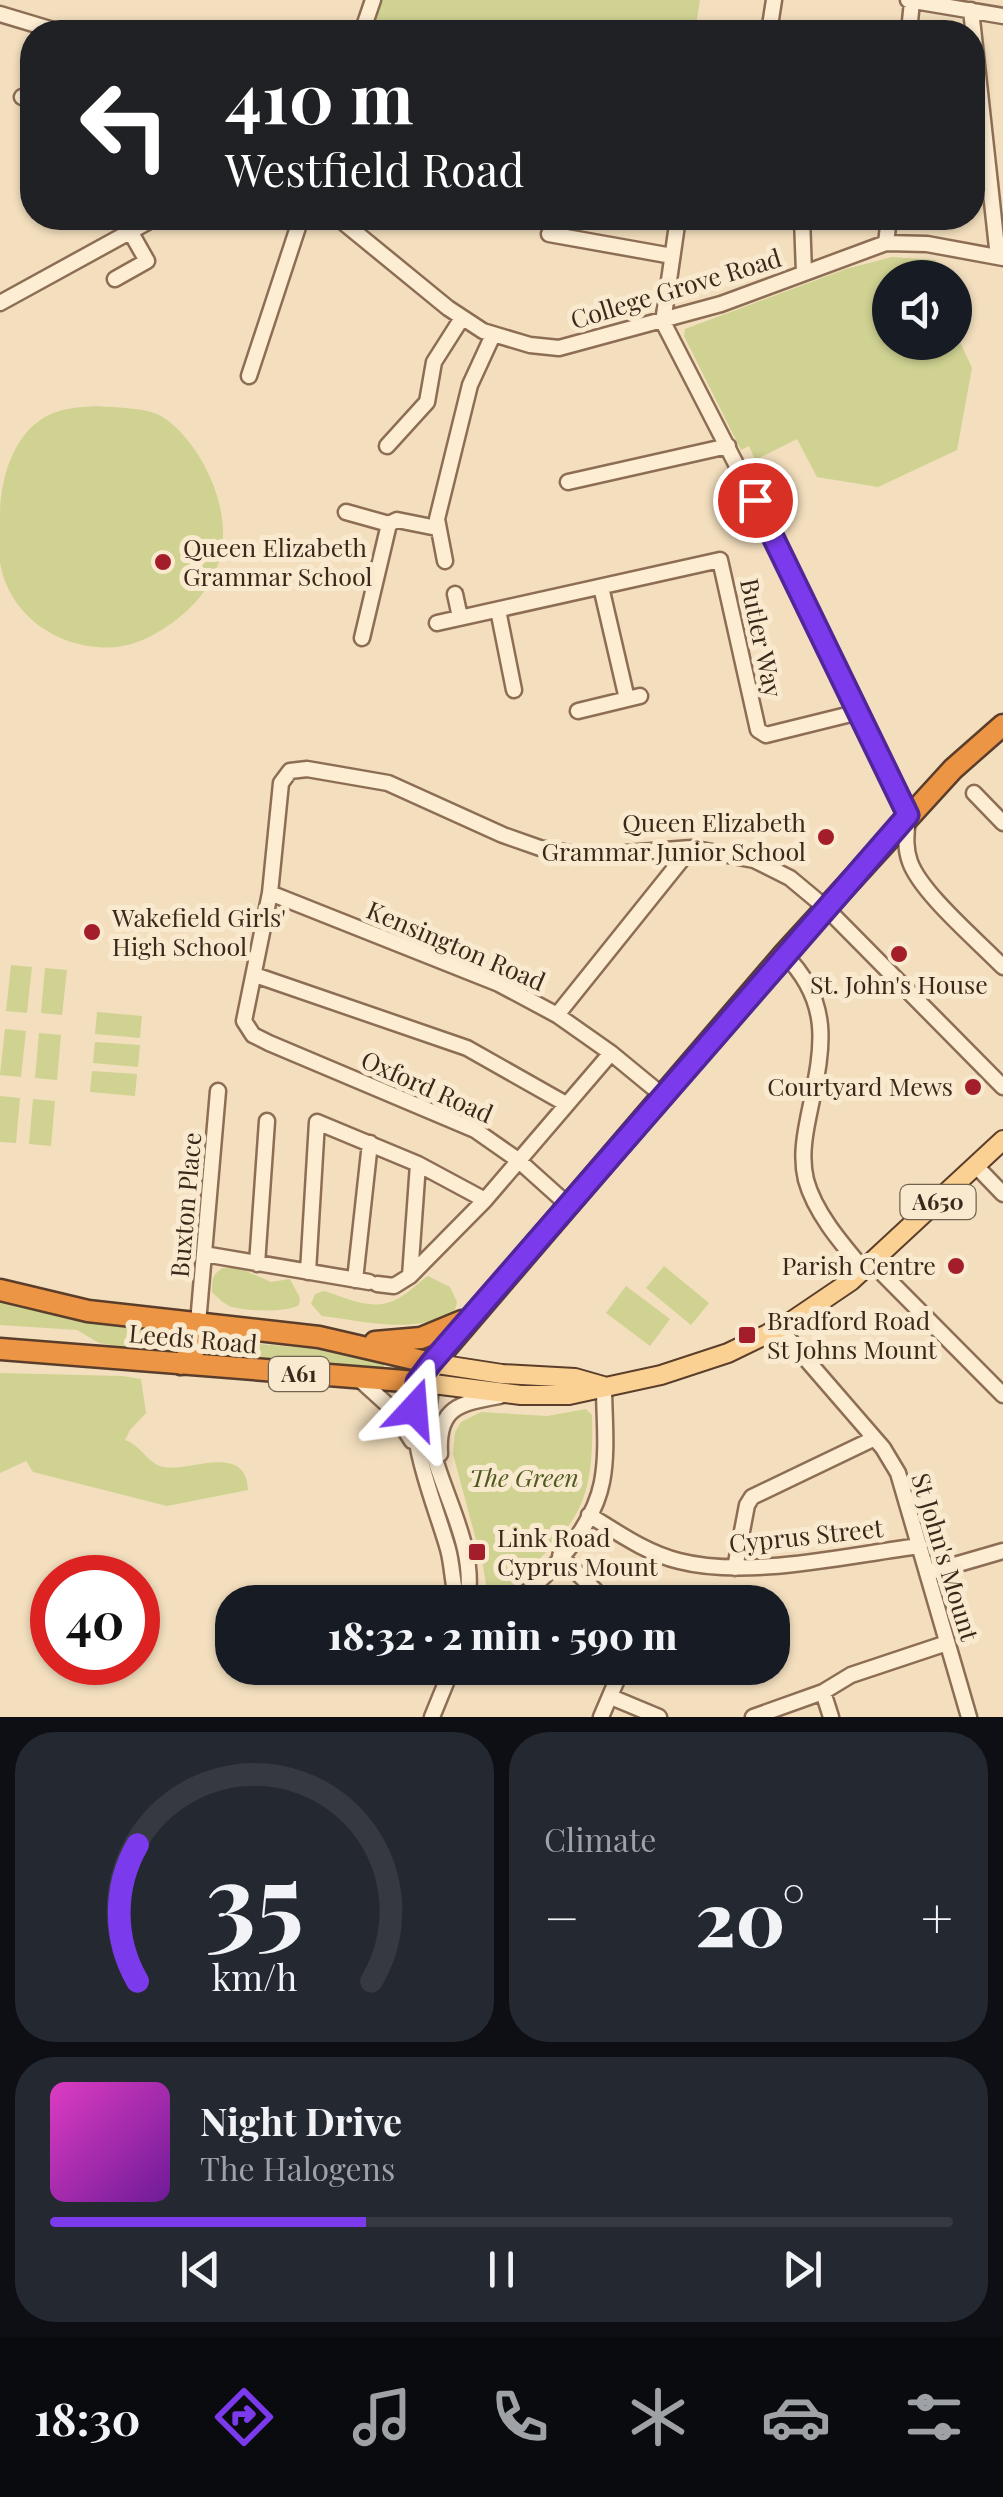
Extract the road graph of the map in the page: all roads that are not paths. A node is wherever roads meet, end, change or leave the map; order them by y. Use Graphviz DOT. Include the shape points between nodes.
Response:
graph roads {
  1 [pos="910,0"];
  2 [pos="971,10"];
  3 [pos="1003,16"];
  4 [pos="972,20"];
  5 [pos="985,129"];
  6 [pos="297,230"];
  7 [pos="353,230"];
  8 [pos="676,230"];
  9 [pos="802,230"];
  10 [pos="888,230"];
  11 [pos="130,231"];
  12 [pos="549,234"];
  13 [pos="886,242"];
  14 [pos="672,256"];
  15 [pos="1000,257"];
  16 [pos="804,273"];
  17 [pos="115,280"];
  18 [pos="0,303"];
  19 [pos="462,318"];
  20 [pos="662,322"];
  21 [pos="493,335"];
  22 [pos="249,376"];
  23 [pos="387,446"];
  24 [pos="728,446"];
  25 [pos="568,482"];
  26 [pos="346,512"];
  27 [pos="389,524"];
  28 [pos="438,528"];
  29 [pos="445,562"];
  30 [pos="601,588"];
  31 [pos="455,594"];
  32 [pos="498,610"];
  33 [pos="460,617"];
  34 [pos="437,623"];
  35 [pos="362,638"];
  36 [pos="514,690"];
  37 [pos="578,711"];
  38 [pos="860,712"];
  39 [pos="1003,725"];
  40 [pos="974,793"];
  41 [pos="908,815"];
  42 [pos="1003,823"];
  43 [pos="690,848"];
  44 [pos="270,894"];
  45 [pos="826,908"];
  46 [pos="784,954"];
  47 [pos="1003,967"];
  48 [pos="255,976"];
  49 [pos="556,1015"];
  50 [pos="612,1053"];
  51 [pos="1003,1087"];
  52 [pos="218,1091"];
  53 [pos="662,1095"];
  54 [pos="566,1104"];
  55 [pos="267,1121"];
  56 [pos="1003,1140"];
  57 [pos="370,1144"];
  58 [pos="518,1160"];
  59 [pos="418,1164"];
  60 [pos="976,1166"];
  61 [pos="1003,1194"];
  62 [pos="484,1200"];
  63 [pos="567,1204"];
  64 [pos="204,1254"];
  65 [pos="256,1264"];
  66 [pos="868,1266"];
  67 [pos="308,1272"];
  68 [pos="410,1276"];
  69 [pos="367,1282"];
  70 [pos="0,1290"];
  71 [pos="472,1316"];
  72 [pos="198,1322"];
  73 [pos="780,1329"];
  74 [pos="348,1343"];
  75 [pos="0,1349"];
  76 [pos="181,1364"];
  77 [pos="427,1376"];
  78 [pos="357,1377"];
  79 [pos="604,1386"];
  80 [pos="511,1394"];
  81 [pos="1003,1395"];
  82 [pos="874,1439"];
  83 [pos="418,1450"];
  84 [pos="442,1475"];
  85 [pos="589,1515"];
  86 [pos="920,1546"];
  87 [pos="1003,1552"];
  88 [pos="560,1556"];
  89 [pos="735,1568"];
  90 [pos="927,1573"];
  91 [pos="455,1585"];
  92 [pos="467,1585"];
  93 [pos="532,1585"];
  94 [pos="590,1585"];
  95 [pos="947,1643"];
  96 [pos="445,1685"];
  97 [pos="615,1685"];
  98 [pos="823,1692"];
  99 [pos="610,1697"];
  100 [pos="432,1717"];
  101 [pos="601,1717"];
  102 [pos="660,1717"];
  103 [pos="752,1717"];
  104 [pos="831,1717"];
  105 [pos="969,1717"];
  1 -- 2 [label="street"];
  2 -- 3 [label="street"];
  2 -- 4 [label="street"];
  5 -- 15 [label="street"];
  6 -- 22 [label="street"];
  7 -- 19 [label="street, College Grove Road"];
  8 -- 14 [label="street"];
  9 -- 16 [label="street"];
  10 -- 13 [label="street"];
  11 -- 17 [label="street" via="148,262"];
  11 -- 18 [label="street"];
  12 -- 14 [label="street"];
  13 -- 15 [label="street, College Grove Road"];
  13 -- 16 [label="street, College Grove Road"];
  14 -- 20 [label="street"];
  16 -- 20 [label="street, College Grove Road"];
  19 -- 21 [label="street, College Grove Road"];
  19 -- 23 [label="street" via="434,362 427,402"];
  20 -- 21 [label="street, College Grove Road" via="559,348"];
  20 -- 24 [label="street"];
  21 -- 28 [label="street" via="470,385"];
  24 -- 25 [label="street"];
  24 -- 38 [label="street"];
  26 -- 27 [label="street"];
  27 -- 28 [label="street"];
  27 -- 35 [label="street"];
  28 -- 29 [label="street"];
  30 -- 32 [label="street, Butler Way"];
  30 -- 37 [label="street" via="633,698"];
  30 -- 38 [label="street, Butler Way" via="720,560 758,730 766,734"];
  31 -- 33 [label="street"];
  32 -- 33 [label="street, Butler Way"];
  32 -- 36 [label="street"];
  33 -- 34 [label="street, Butler Way"];
  38 -- 41 [label="street"];
  39 -- 41 [label="highway"];
  40 -- 42 [label="street"];
  41 -- 45 [label="highway"];
  41 -- 47 [label="street" via="908,858 916,877"];
  43 -- 44 [label="street" via="614,854 540,848 388,784 307,769 290,771 282,783"];
  43 -- 45 [label="street" via="754,860"];
  43 -- 49 [label="street"];
  44 -- 48 [label="street"];
  44 -- 49 [label="street, Kensington Road" via="499,984"];
  45 -- 46 [label="highway"];
  45 -- 51 [label="street"];
  46 -- 53 [label="highway"];
  46 -- 66 [label="street" via="812,988 821,1026 802,1156 806,1181 830,1226"];
  48 -- 54 [label="street" via="467,1048"];
  48 -- 58 [label="street, Oxford Road" via="244,1022 253,1035 475,1130"];
  49 -- 50 [label="street, Kensington Road"];
  50 -- 53 [label="street, Kensington Road"];
  50 -- 54 [label="street"];
  52 -- 64 [label="street, Buxton Place"];
  53 -- 63 [label="highway"];
  54 -- 58 [label="street"];
  55 -- 65 [label="street"];
  56 -- 60 [label="main road, A650"];
  57 -- 59 [label="street"];
  57 -- 67 [label="street" via="318,1122"];
  57 -- 69 [label="street"];
  58 -- 62 [label="street"];
  58 -- 63 [label="street, Oxford Road"];
  59 -- 62 [label="street"];
  59 -- 68 [label="street"];
  60 -- 61 [label="street"];
  60 -- 66 [label="main road, A650"];
  62 -- 68 [label="street"];
  63 -- 71 [label="highway"];
  64 -- 65 [label="street"];
  64 -- 72 [label="street, Buxton Place"];
  65 -- 67 [label="street"];
  66 -- 73 [label="main road, A650"];
  66 -- 81 [label="street"];
  67 -- 69 [label="street"];
  68 -- 69 [label="street" via="394,1286"];
  70 -- 72 [label="highway, Leeds Road / A61" via="77,1310"];
  71 -- 74 [label="highway" via="421,1338"];
  71 -- 77 [label="highway"];
  72 -- 74 [label="highway, Leeds Road / A61"];
  72 -- 76 [label="highway" via="194,1350"];
  73 -- 79 [label="main road, A650" via="697,1365"];
  73 -- 82 [label="street, St John's Mount"];
  74 -- 77 [label="highway, Leeds Road / A61"];
  75 -- 76 [label="highway, Leeds Road / A61"];
  76 -- 78 [label="highway, Leeds Road / A61"];
  77 -- 78 [label="highway, Leeds Road / A61"];
  77 -- 79 [label="main road, A650" via="575,1378"];
  77 -- 80 [label="main road, A650"];
  77 -- 83 [label="street" via="414,1422"];
  77 -- 84 [label="street" via="428,1427"];
  78 -- 83 [label="street" via="395,1413"];
  79 -- 80 [label="main road, A650"];
  79 -- 85 [label="street" via="604,1470"];
  80 -- 84 [label="street" via="472,1401 448,1415 440,1437"];
  82 -- 86 [label="street, St John's Mount" via="898,1473"];
  82 -- 89 [label="street" via="752,1497"];
  83 -- 91 [label="street"];
  84 -- 92 [label="street" via="466,1556"];
  85 -- 88 [label="street"];
  85 -- 89 [label="street, Cyprus Street" via="675,1561"];
  86 -- 89 [label="street, Cyprus Street"];
  86 -- 90 [label="street, St John's Mount"];
  87 -- 90 [label="street"];
  88 -- 93 [label="street"];
  88 -- 94 [label="street"];
  90 -- 95 [label="street, St John's Mount"];
  95 -- 98 [label="street" via="851,1675"];
  95 -- 105 [label="street, St John's Mount"];
  96 -- 100 [label="street"];
  97 -- 99 [label="street"];
  98 -- 103 [label="street"];
  98 -- 104 [label="street"];
  99 -- 101 [label="street"];
  99 -- 102 [label="street"];
}
